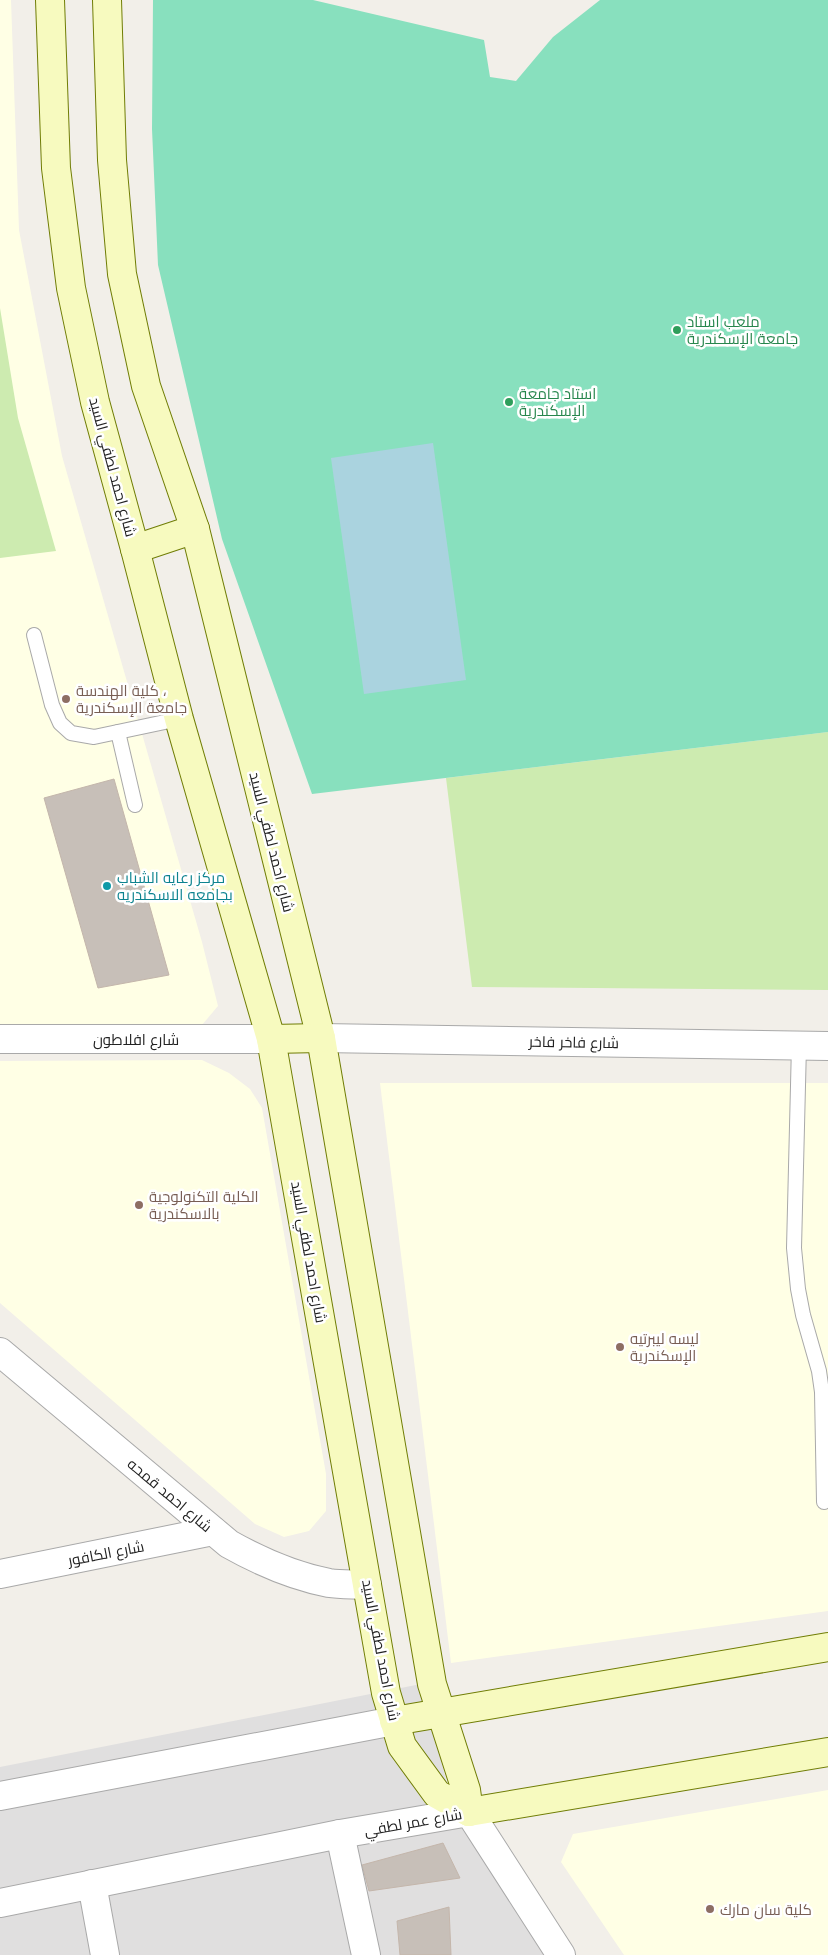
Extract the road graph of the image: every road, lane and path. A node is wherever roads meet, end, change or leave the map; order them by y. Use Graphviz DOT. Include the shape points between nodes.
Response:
graph roads {
  1 [pos="50,0"];
  2 [pos="107,0"];
  3 [pos="195,529"];
  4 [pos="135,549"];
  5 [pos="34,635"];
  6 [pos="179,719"];
  7 [pos="118,732"];
  8 [pos="135,805"];
  9 [pos="320,1038"];
  10 [pos="0,1039"];
  11 [pos="271,1039"];
  12 [pos="799,1045"];
  13 [pos="828,1046"];
  14 [pos="0,1352"];
  15 [pos="824,1502"];
  16 [pos="213,1531"];
  17 [pos="0,1574"];
  18 [pos="367,1585"];
  19 [pos="828,1647"];
  20 [pos="443,1722"];
  21 [pos="398,1734"];
  22 [pos="828,1752"];
  23 [pos="0,1796"];
  24 [pos="468,1801"];
  25 [pos="340,1834"];
  26 [pos="92,1884"];
  27 [pos="0,1903"];
  28 [pos="105,1955"];
  29 [pos="366,1955"];
  30 [pos="561,1955"];
  1 -- 4 [label="main road, شارع احمد لطفي السيد" via="56,168 70,288 94,402"];
  2 -- 3 [label="main road, شارع احمد لطفي السيد" via="112,160 122,274 146,386"];
  3 -- 4 [label="main road"];
  3 -- 9 [label="main road, شارع احمد لطفي السيد"];
  4 -- 6 [label="main road, شارع احمد لطفي السيد"];
  5 -- 7 [label="lane" via="52,705 60,723 71,733 94,737"];
  6 -- 7 [label="lane"];
  6 -- 11 [label="main road, شارع احمد لطفي السيد"];
  7 -- 8 [label="lane"];
  9 -- 11 [label="main road"];
  9 -- 12 [label="street, شارع فاخر فاخر"];
  9 -- 20 [label="main road, شارع احمد لطفي السيد" via="432,1684"];
  10 -- 11 [label="street, شارع افلاطون"];
  11 -- 18 [label="main road, شارع احمد لطفي السيد"];
  12 -- 13 [label="street, شارع فاخر فاخر"];
  12 -- 15 [label="lane" via="794,1248 798,1289 822,1392"];
  14 -- 16 [label="street, شارع احمد قمحه"];
  16 -- 17 [label="street, شارع الكافور"];
  16 -- 18 [label="street, شارع احمد قمحه" via="261,1562 295,1574 330,1583"];
  18 -- 21 [label="main road, شارع احمد لطفي السيد" via="386,1692"];
  19 -- 20 [label="main road"];
  20 -- 21 [label="main road"];
  20 -- 24 [label="main road, شارع احمد لطفي السيد"];
  21 -- 23 [label="street"];
  21 -- 24 [label="main road, شارع احمد لطفي السيد" via="438,1794"];
  22 -- 24 [label="main road, شارع عمر لطفي"];
  24 -- 25 [label="street, شارع عمر لطفي"];
  24 -- 30 [label="street"];
  25 -- 26 [label="street, شارع عمر لطفي"];
  25 -- 29 [label="street"];
  26 -- 27 [label="street, شارع عمر لطفي"];
  26 -- 28 [label="street"];
}
